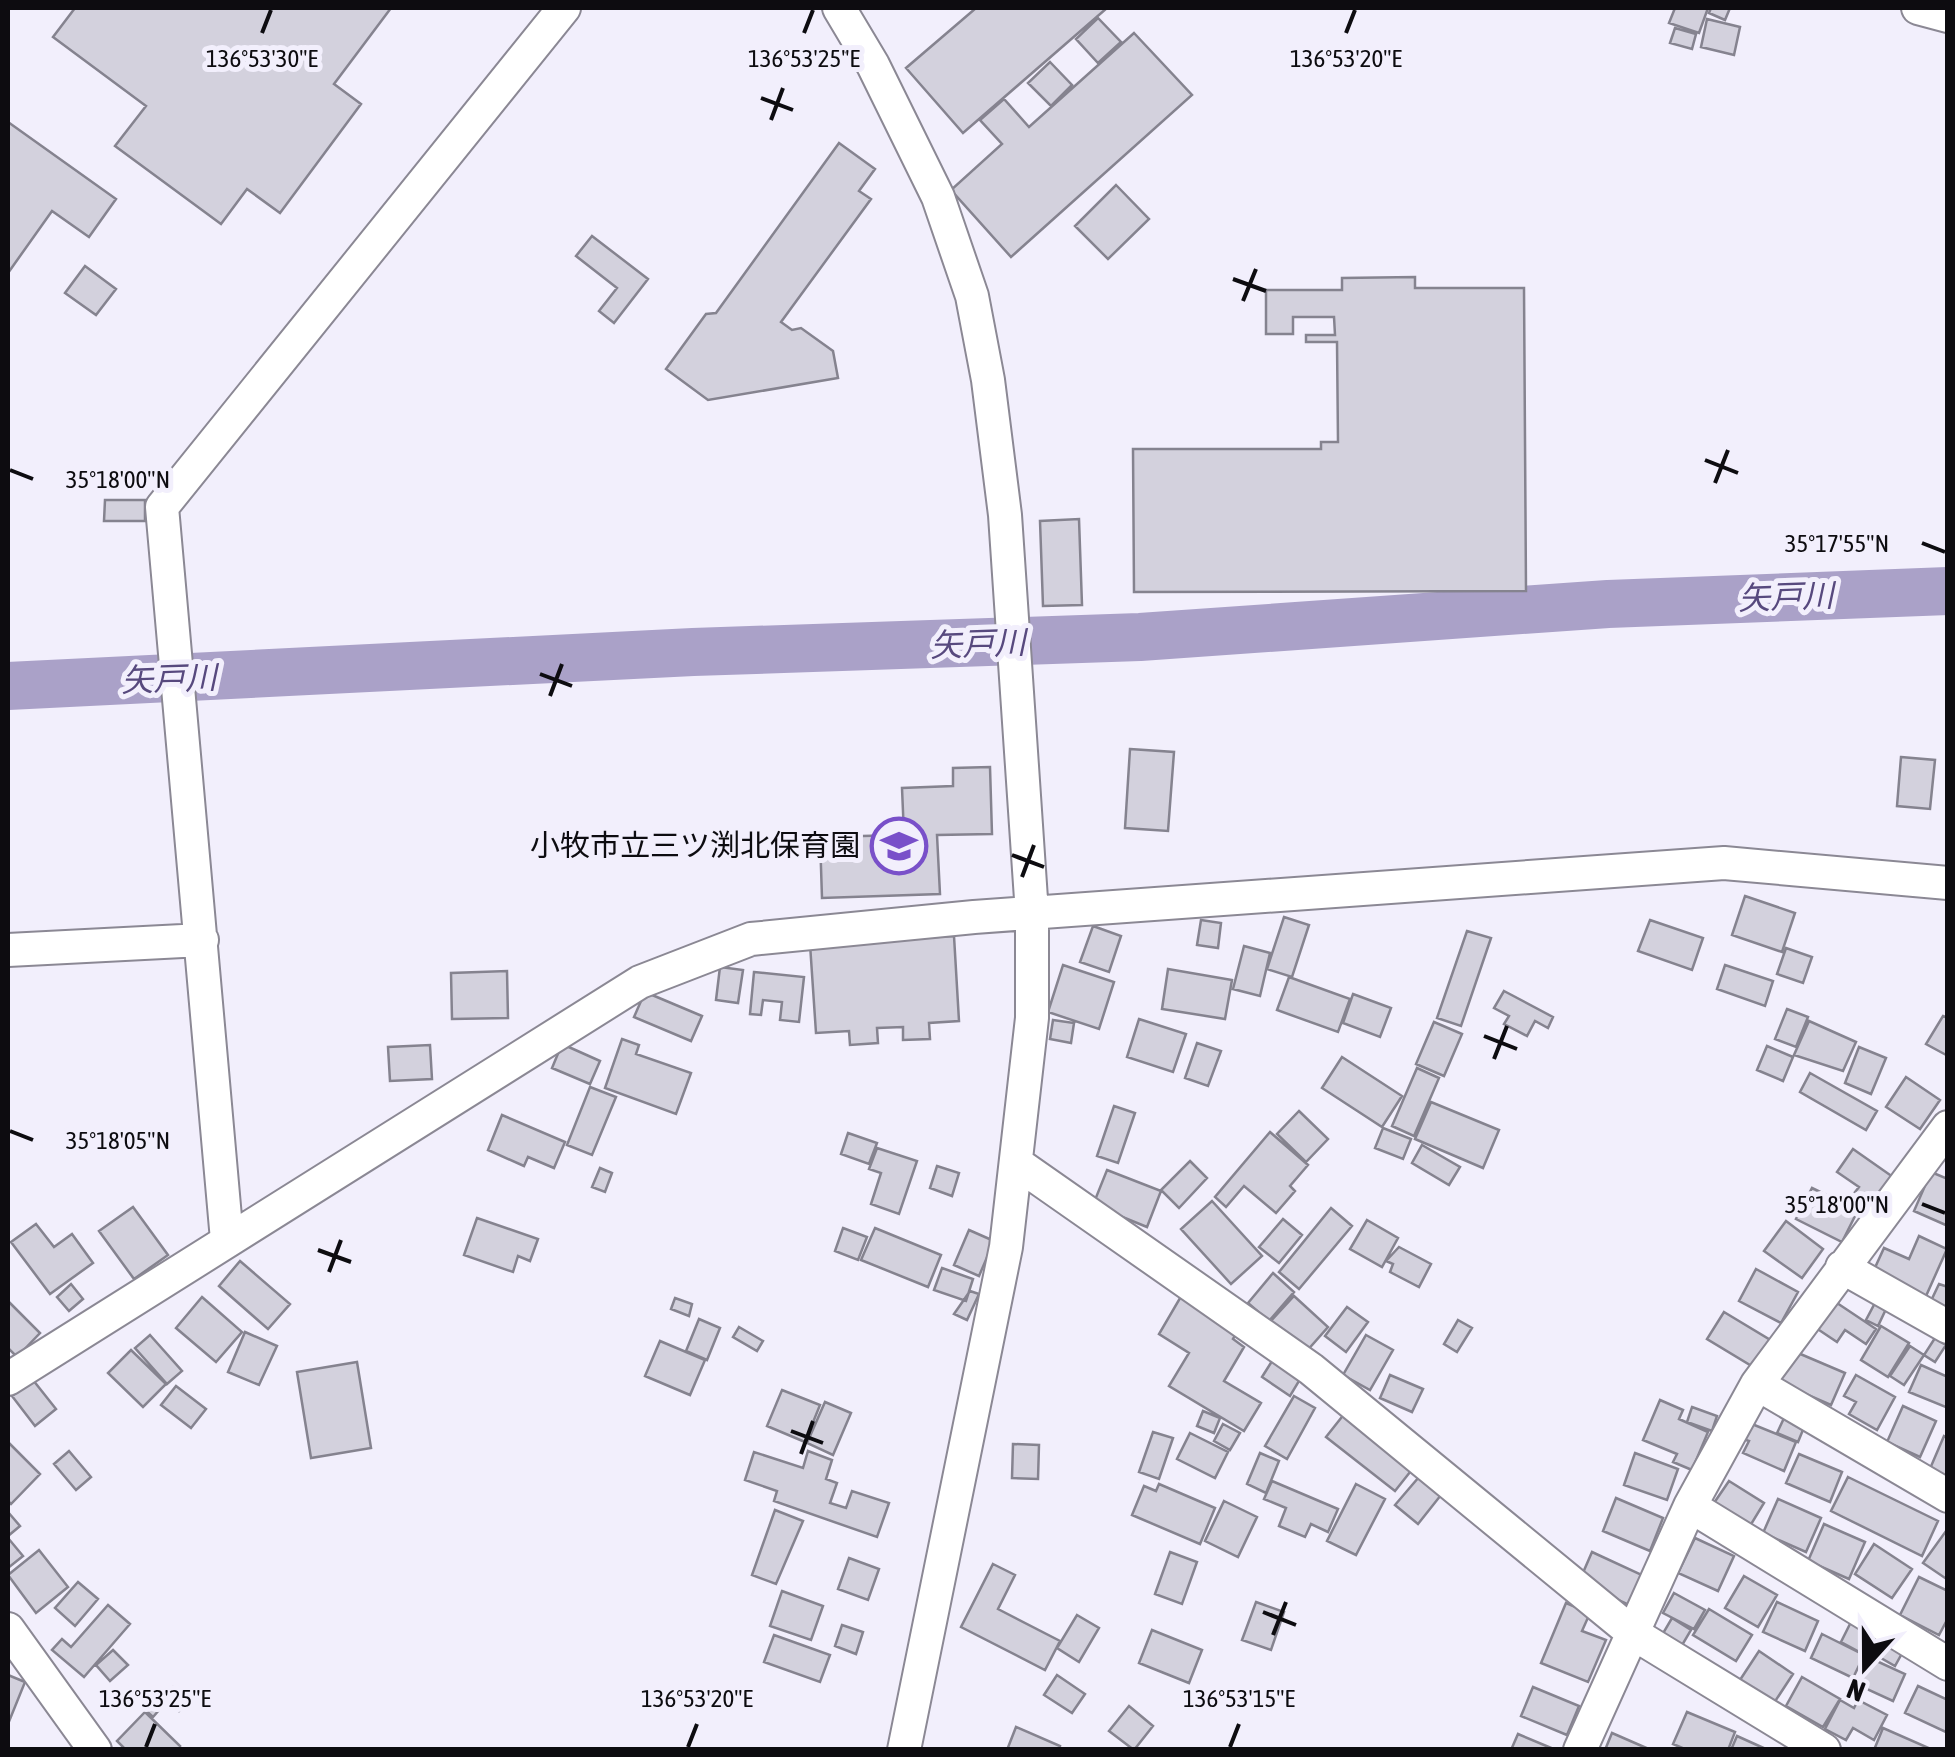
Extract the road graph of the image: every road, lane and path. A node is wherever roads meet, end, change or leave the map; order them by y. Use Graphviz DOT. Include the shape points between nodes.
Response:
graph roads {
  1 [pos="564,8"];
  2 [pos="839,8"];
  3 [pos="1918,8"];
  4 [pos="1948,16"];
  5 [pos="1948,883"];
  6 [pos="1032,914"];
  7 [pos="202,940"];
  8 [pos="8,950"];
  9 [pos="1948,1127"];
  10 [pos="1018,1164"];
  11 [pos="227,1240"];
  12 [pos="1842,1267"];
  13 [pos="1948,1327"];
  14 [pos="8,1380"];
  15 [pos="1756,1384"];
  16 [pos="1948,1496"];
  17 [pos="1690,1506"];
  18 [pos="8,1629"];
  19 [pos="1634,1634"];
  20 [pos="1948,1664"];
  21 [pos="96,1750"];
  22 [pos="904,1750"];
  23 [pos="1580,1750"];
  24 [pos="1824,1750"];
  1 -- 7 [label="street" via="162,507"];
  2 -- 6 [label="street" via="938,198 972,296 996,438"];
  3 -- 4 [label="street"];
  5 -- 6 [label="street" via="1724,862"];
  6 -- 10 [label="street" via="1032,1018"];
  6 -- 11 [label="street" via="751,940 640,982"];
  7 -- 8 [label="street"];
  7 -- 11 [label="street"];
  9 -- 12 [label="street"];
  10 -- 19 [label="street" via="1311,1370"];
  10 -- 22 [label="street"];
  11 -- 14 [label="street"];
  12 -- 13 [label="street"];
  12 -- 15 [label="street"];
  15 -- 16 [label="street"];
  15 -- 17 [label="street"];
  17 -- 19 [label="street"];
  17 -- 20 [label="street"];
  18 -- 21 [label="street"];
  19 -- 23 [label="street"];
  19 -- 24 [label="street"];
}
